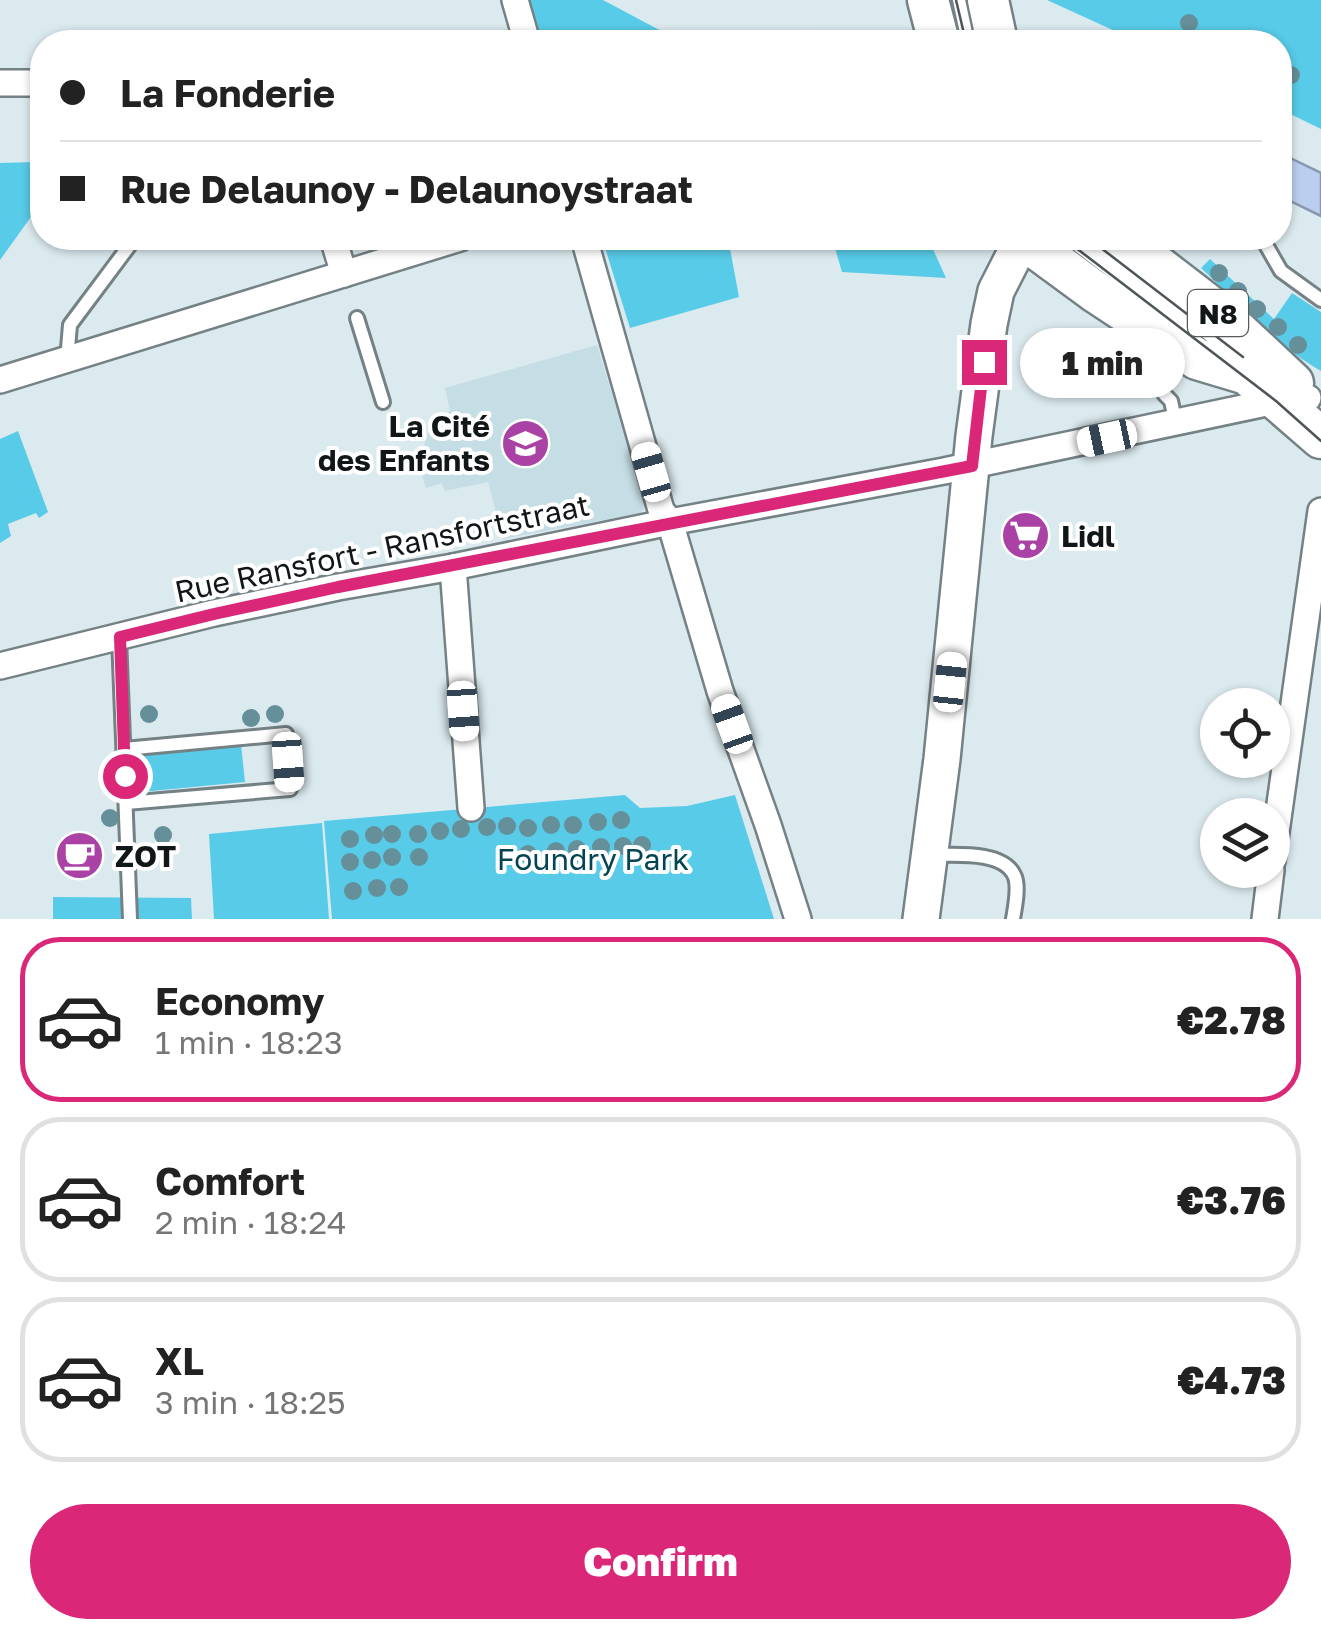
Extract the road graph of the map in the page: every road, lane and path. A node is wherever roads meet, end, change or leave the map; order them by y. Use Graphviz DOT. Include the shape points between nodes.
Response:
graph roads {
  1 [pos="514,0"];
  2 [pos="928,0"];
  3 [pos="523,30"];
  4 [pos="936,30"];
  5 [pos="0,82"];
  6 [pos="30,83"];
  7 [pos="126,250"];
  8 [pos="337,250"];
  9 [pos="430,250"];
  10 [pos="587,250"];
  11 [pos="1016,250"];
  12 [pos="1039,250"];
  13 [pos="1084,250"];
  14 [pos="1100,250"];
  15 [pos="1137,250"];
  16 [pos="1269,250"];
  17 [pos="347,283"];
  18 [pos="1321,300"];
  19 [pos="358,318"];
  20 [pos="1134,318"];
  21 [pos="67,360"];
  22 [pos="1247,374"];
  23 [pos="1132,375"];
  24 [pos="0,380"];
  25 [pos="1164,394"];
  26 [pos="383,402"];
  27 [pos="1299,402"];
  28 [pos="1176,424"];
  29 [pos="1321,438"];
  30 [pos="972,466"];
  31 [pos="1321,511"];
  32 [pos="670,522"];
  33 [pos="452,566"];
  34 [pos="120,637"];
  35 [pos="0,666"];
  36 [pos="124,749"];
  37 [pos="1281,798"];
  38 [pos="126,803"];
  39 [pos="471,808"];
  40 [pos="928,855"];
  41 [pos="1269,888"];
  42 [pos="130,919"];
  43 [pos="798,919"];
  44 [pos="921,919"];
  45 [pos="1013,919"];
  46 [pos="1265,919"];
  1 -- 3 [label="street"];
  2 -- 4 [label="main road"];
  5 -- 6 [label="street"];
  7 -- 21 [label="lane" via="70,324"];
  8 -- 17 [label="street"];
  9 -- 17 [label="street"];
  10 -- 32 [label="street" via="661,510"];
  11 -- 30 [label="street" via="996,290"];
  12 -- 20 [label="main road, N8"];
  13 -- 22 [label="lane"];
  14 -- 27 [label="lane"];
  15 -- 27 [label="main road, N8" via="1216,310"];
  16 -- 18 [label="lane" via="1280,271"];
  17 -- 21 [label="street"];
  19 -- 26 [label="lane"];
  20 -- 22 [label="main road, N8" via="1197,359"];
  20 -- 23 [label="lane" via="1122,363"];
  21 -- 24 [label="street"];
  22 -- 27 [label="main road, N8"];
  25 -- 28 [label="lane"];
  27 -- 28 [label="street, Rue Ransfort - Ransfortstraat"];
  27 -- 29 [label="main road, N8"];
  28 -- 30 [label="street, Rue Ransfort - Ransfortstraat"];
  30 -- 32 [label="street, Rue Ransfort - Ransfortstraat"];
  30 -- 40 [label="street"];
  31 -- 37 [label="street"];
  32 -- 33 [label="street, Rue Ransfort - Ransfortstraat"];
  32 -- 43 [label="street"];
  33 -- 34 [label="street, Rue Ransfort - Ransfortstraat"];
  33 -- 39 [label="street"];
  34 -- 35 [label="street, Rue Ransfort - Ransfortstraat"];
  34 -- 36 [label="lane"];
  36 -- 38 [label="lane"];
  36 -- 38 [label="lane" via="286,734 290,789"];
  38 -- 42 [label="lane"];
  40 -- 44 [label="street"];
  40 -- 45 [label="lane" via="988,856 1006,865 1016,878"];
  41 -- 46 [label="street"];
}
